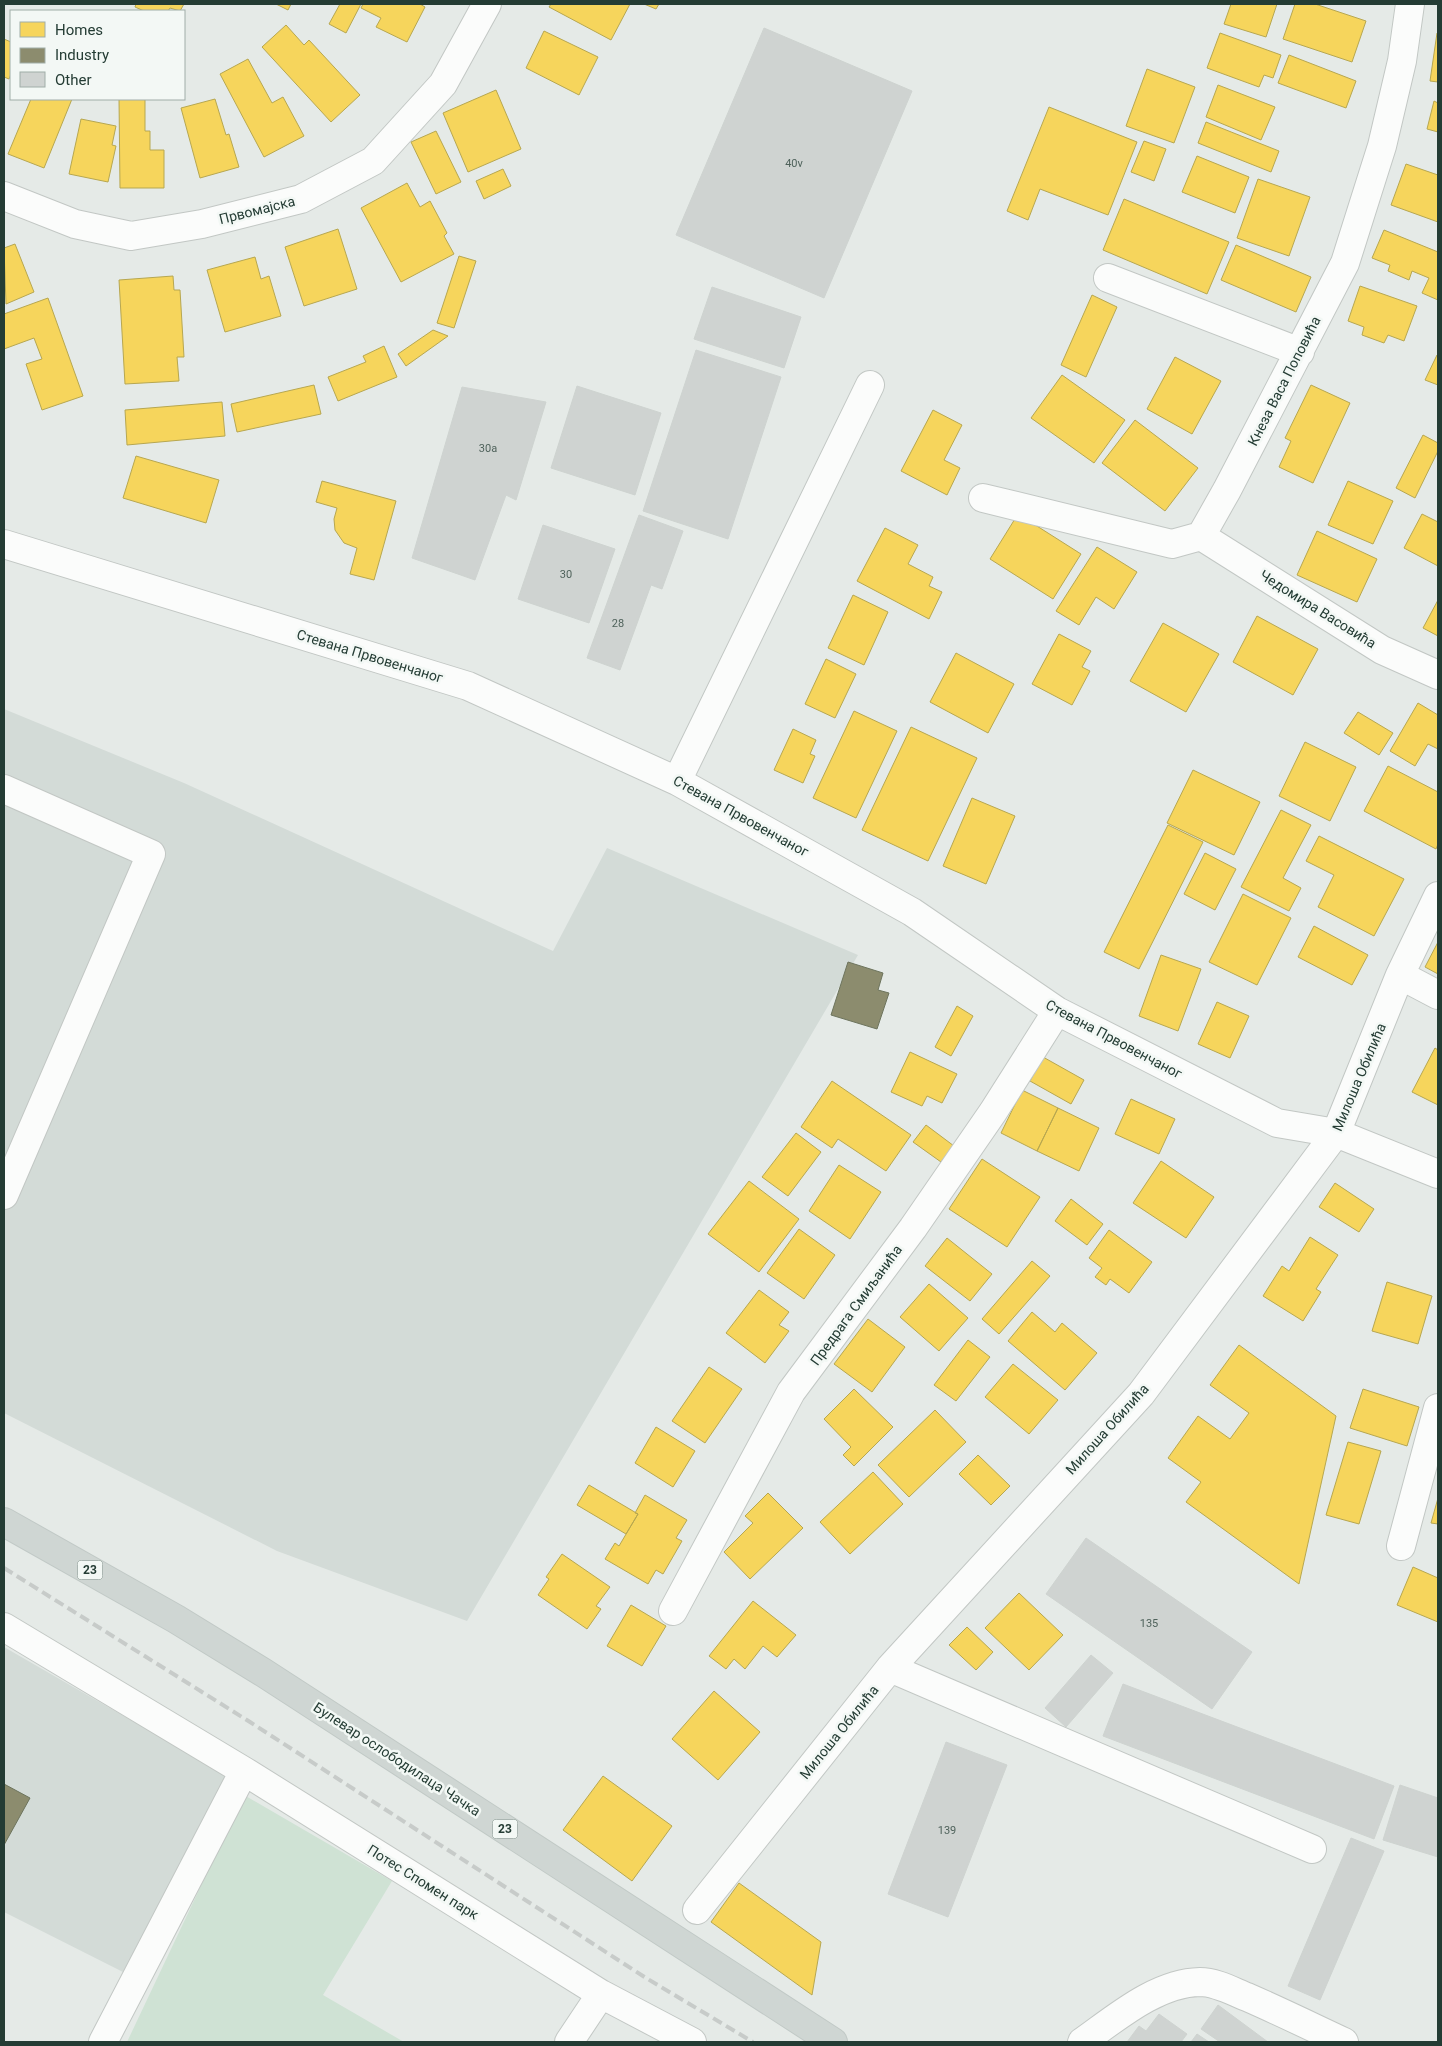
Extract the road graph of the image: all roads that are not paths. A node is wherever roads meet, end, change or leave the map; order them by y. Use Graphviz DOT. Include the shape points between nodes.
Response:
graph roads {
  1 [pos="487,4"];
  2 [pos="1410,4"];
  3 [pos="4,196"];
  4 [pos="1108,278"];
  5 [pos="1300,352"];
  6 [pos="870,385"];
  7 [pos="983,498"];
  8 [pos="1201,536"];
  9 [pos="4,544"];
  10 [pos="1438,675"];
  11 [pos="677,781"];
  12 [pos="4,789"];
  13 [pos="1438,896"];
  14 [pos="1400,975"];
  15 [pos="1438,995"];
  16 [pos="1057,1011"];
  17 [pos="1336,1133"];
  18 [pos="1438,1174"];
  19 [pos="4,1195"];
  20 [pos="1438,1408"];
  21 [pos="4,1522"];
  22 [pos="1401,1546"];
  23 [pos="673,1612"];
  24 [pos="4,1626"];
  25 [pos="890,1668"];
  26 [pos="244,1771"];
  27 [pos="1312,1849"];
  28 [pos="697,1910"];
  29 [pos="601,1994"];
  30 [pos="103,2042"];
  31 [pos="569,2042"];
  32 [pos="692,2042"];
  33 [pos="833,2042"];
  34 [pos="1082,2042"];
  35 [pos="1344,2042"];
  1 -- 3 [label="street, Првомајска" via="443,84 373,161 300,199 202,224 131,236 75,224"];
  2 -- 5 [label="street, Кнеза Васа Поповића" via="1402,61 1382,146 1345,263"];
  4 -- 5 [label="street"];
  5 -- 8 [label="street, Кнеза Васа Поповића"];
  6 -- 11 [label="street"];
  7 -- 8 [label="street" via="1172,544"];
  8 -- 10 [label="street, Чедомира Васовића" via="1382,650"];
  9 -- 11 [label="street, Стевана Првовенчаног" via="468,686"];
  11 -- 16 [label="street, Стевана Првовенчаног" via="912,912"];
  12 -- 19 [label="street" via="151,854"];
  13 -- 14 [label="street, Милоша Обилића"];
  14 -- 15 [label="street"];
  14 -- 17 [label="street, Милоша Обилића"];
  16 -- 17 [label="street, Стевана Првовенчаног" via="1277,1123"];
  16 -- 23 [label="street, Предрага Смиљанића" via="913,1228 791,1392"];
  17 -- 18 [label="street, Стевана Првовенчаног"];
  17 -- 25 [label="street, Милоша Обилића" via="1141,1394"];
  20 -- 22 [label="street"];
  21 -- 33 [label="main road, Булевар ослободилаца Чачка / 23" via="176,1619 264,1673"];
  24 -- 26 [label="street, Потес Спомен парк"];
  25 -- 27 [label="street"];
  25 -- 28 [label="street, Милоша Обилића"];
  26 -- 29 [label="street, Потес Спомен парк"];
  26 -- 30 [label="street"];
  29 -- 31 [label="street"];
  29 -- 32 [label="street, Потес Спомен парк"];
  34 -- 35 [label="street" via="1147,1998 1174,1987 1200,1982 1225,1988"];
}
